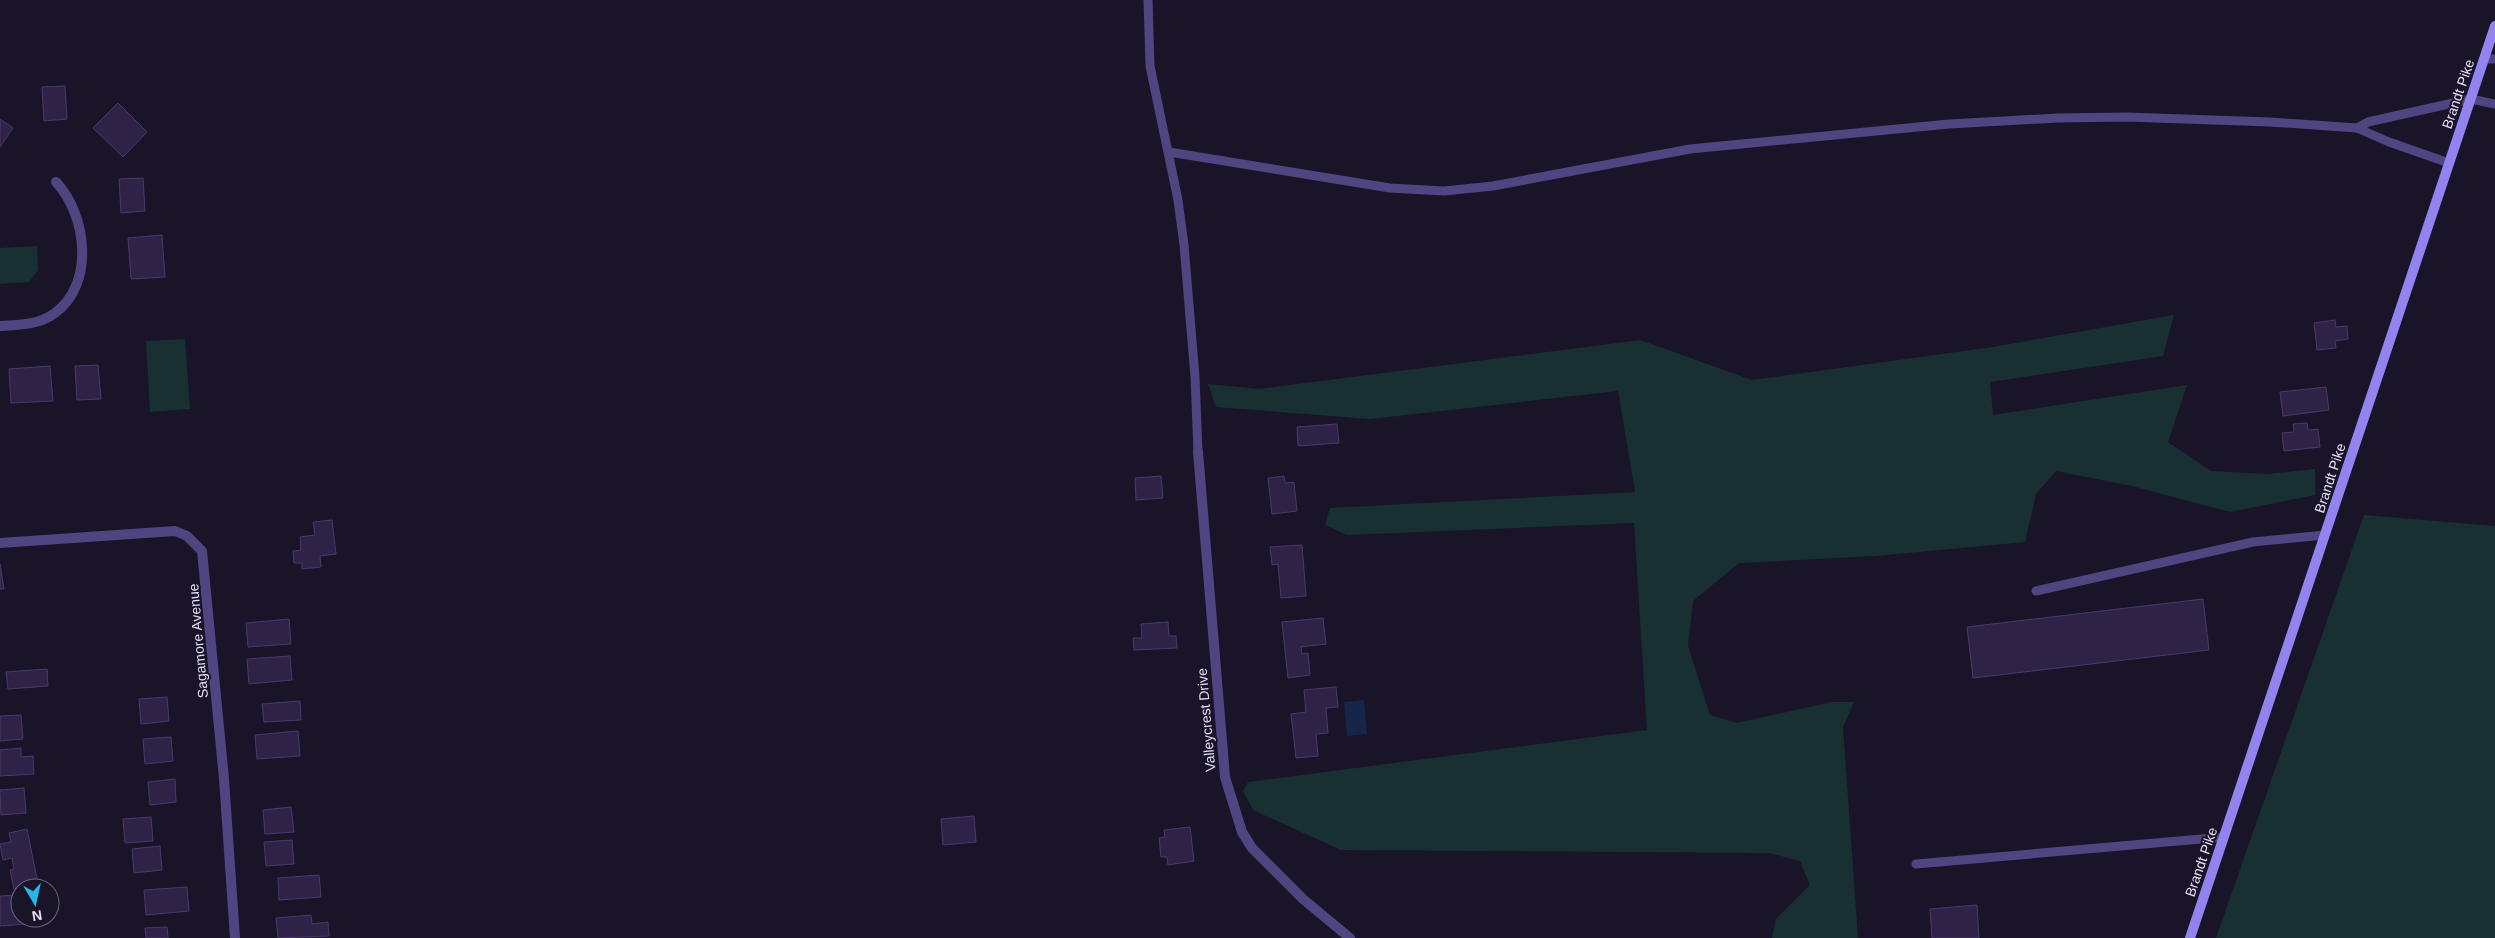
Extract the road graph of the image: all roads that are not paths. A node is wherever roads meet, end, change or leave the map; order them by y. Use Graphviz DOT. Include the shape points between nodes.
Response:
graph roads {
  1 [pos="1148,0"];
  2 [pos="2495,26"];
  3 [pos="2490,59"];
  4 [pos="2471,99"];
  5 [pos="2495,104"];
  6 [pos="2357,128"];
  7 [pos="1169,152"];
  8 [pos="2449,163"];
  9 [pos="56,182"];
  10 [pos="0,326"];
  11 [pos="1198,452"];
  12 [pos="2325,536"];
  13 [pos="0,543"];
  14 [pos="2036,591"];
  15 [pos="2224,837"];
  16 [pos="1916,864"];
  17 [pos="235,938"];
  18 [pos="1350,938"];
  19 [pos="2190,938"];
  1 -- 7 [label="lane" via="1150,66"];
  2 -- 3 [label="main road, Brandt Pike"];
  3 -- 4 [label="main road, Brandt Pike"];
  4 -- 5 [label="lane"];
  4 -- 6 [label="lane" via="2368,122"];
  4 -- 8 [label="main road, Brandt Pike"];
  6 -- 7 [label="lane" via="2127,117 1949,124 1690,149 1493,186 1444,191 1390,188"];
  6 -- 8 [label="lane"];
  7 -- 11 [label="lane" via="1184,245"];
  8 -- 12 [label="main road, Brandt Pike"];
  9 -- 10 [label="street" via="68,195 75,210 82,254 78,283 65,304 54,314 26,324"];
  11 -- 18 [label="street, Valleycrest Drive" via="1225,777 1242,832 1252,848 1303,899"];
  12 -- 14 [label="lane" via="2253,542"];
  12 -- 15 [label="main road, Brandt Pike"];
  13 -- 17 [label="street, Sagamore Avenue" via="175,531 187,536 202,551"];
  15 -- 16 [label="lane"];
  15 -- 19 [label="main road, Brandt Pike"];
}
